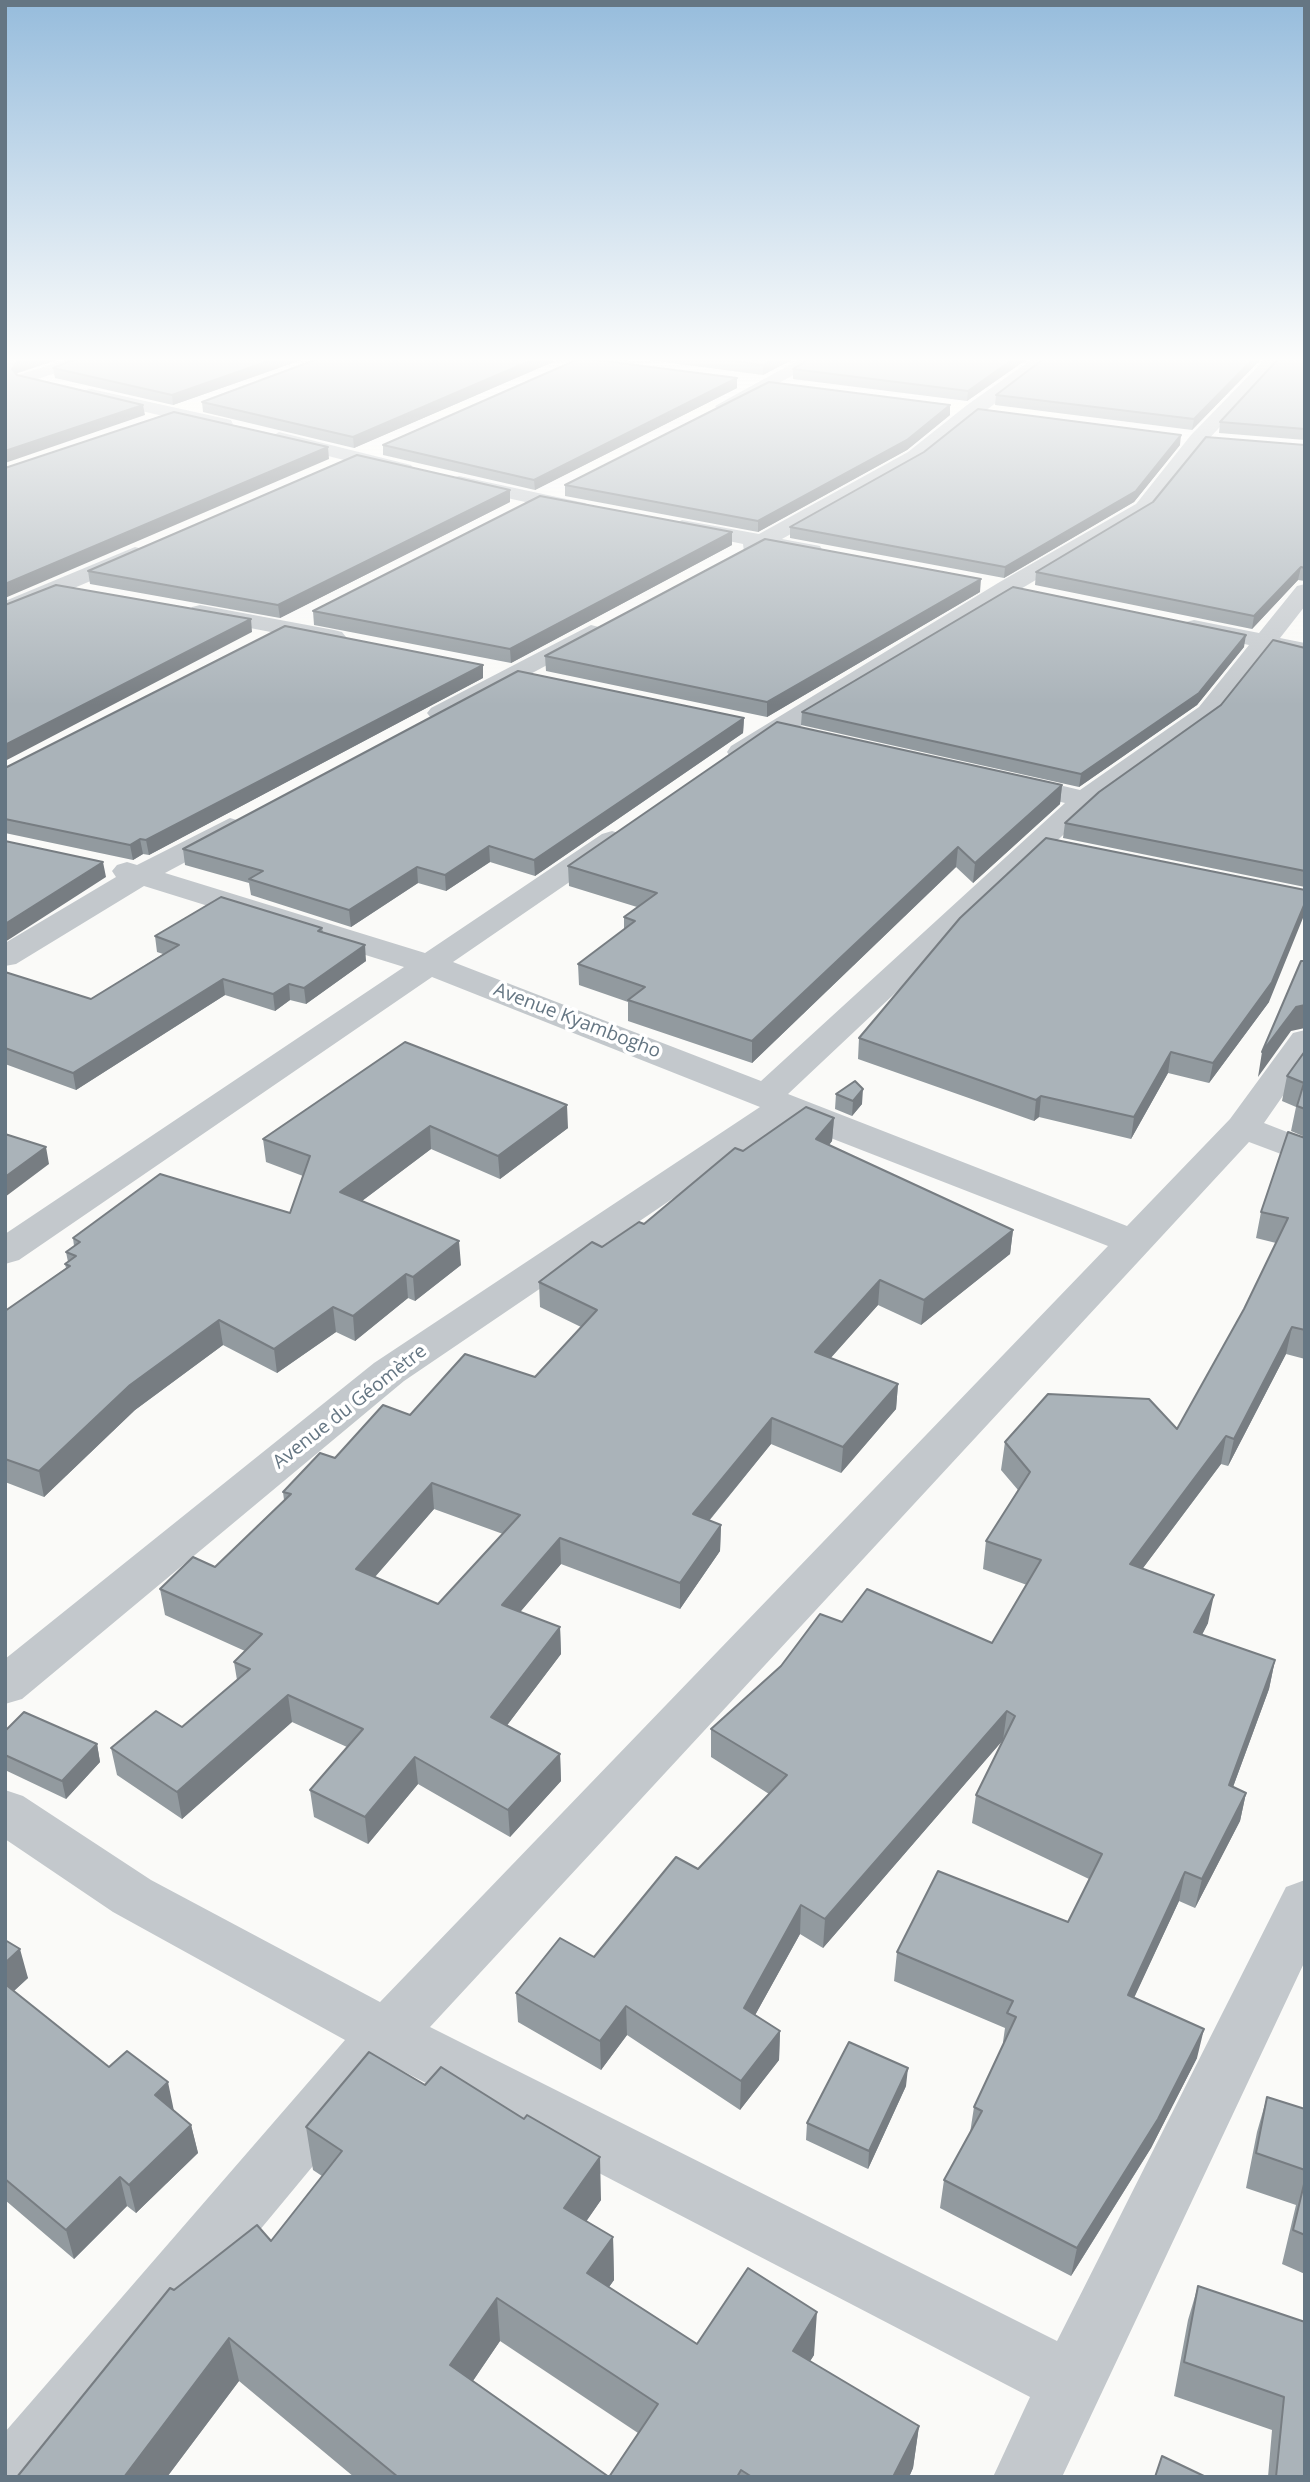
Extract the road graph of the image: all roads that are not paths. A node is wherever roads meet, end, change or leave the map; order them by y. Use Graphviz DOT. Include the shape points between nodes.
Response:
graph roads {
  1 [pos="420,473"];
  2 [pos="885,473"];
  3 [pos="1171,473"];
  4 [pos="575,482"];
  5 [pos="539,500"];
  6 [pos="605,512"];
  7 [pos="503,518"];
  8 [pos="657,522"];
  9 [pos="763,541"];
  10 [pos="157,544"];
  11 [pos="830,554"];
  12 [pos="727,560"];
  13 [pos="57,588"];
  14 [pos="1305,591"];
  15 [pos="98,594"];
  16 [pos="178,608"];
  17 [pos="322,608"];
  18 [pos="5,610"];
  19 [pos="1169,622"];
  20 [pos="608,623"];
  21 [pos="286,627"];
  22 [pos="353,640"];
  23 [pos="1264,641"];
  24 [pos="250,646"];
  25 [pos="1305,650"];
  26 [pos="473,665"];
  27 [pos="513,674"];
  28 [pos="554,682"];
  29 [pos="418,725"];
  30 [pos="760,725"];
  31 [pos="814,737"];
  32 [pos="716,768"];
  33 [pos="990,777"];
  34 [pos="1085,799"];
  35 [pos="250,816"];
  36 [pos="636,823"];
  37 [pos="1036,844"];
  38 [pos="1077,852"];
  39 [pos="93,863"];
  40 [pos="142,874"];
  41 [pos="5,957"];
  42 [pos="431,965"];
  43 [pos="1305,1040"];
  44 [pos="775,1101"];
  45 [pos="1243,1127"];
  46 [pos="1305,1152"];
  47 [pos="1133,1242"];
  48 [pos="5,1252"];
  49 [pos="5,1686"];
  50 [pos="5,1811"];
  51 [pos="1305,1903"];
  52 [pos="387,2035"];
  53 [pos="1071,2383"];
  54 [pos="11,2477"];
  55 [pos="1027,2477"];
  1 -- 5 [label="street"];
  2 -- 9 [label="street"];
  3 -- 30 [label="street" via="1143,508"];
  4 -- 5 [label="street"];
  5 -- 6 [label="street"];
  5 -- 7 [label="street"];
  8 -- 9 [label="street"];
  9 -- 11 [label="street"];
  9 -- 12 [label="street"];
  10 -- 13 [label="street"];
  13 -- 15 [label="street"];
  13 -- 18 [label="street"];
  14 -- 23 [label="street, Avenue du Géomètre"];
  16 -- 21 [label="street"];
  17 -- 21 [label="street"];
  19 -- 23 [label="street"];
  20 -- 27 [label="street"];
  21 -- 22 [label="street"];
  21 -- 24 [label="street"];
  23 -- 25 [label="street"];
  23 -- 34 [label="street, Avenue du Géomètre" via="1208,712"];
  26 -- 27 [label="street"];
  27 -- 28 [label="street"];
  27 -- 29 [label="street"];
  30 -- 31 [label="street"];
  30 -- 32 [label="street"];
  33 -- 34 [label="street"];
  34 -- 37 [label="street, Avenue du Géomètre"];
  35 -- 40 [label="street"];
  36 -- 42 [label="street"];
  37 -- 38 [label="street"];
  37 -- 44 [label="street, Avenue du Géomètre"];
  39 -- 40 [label="street, Avenue Kyambogho"];
  40 -- 41 [label="street"];
  40 -- 42 [label="street, Avenue Kyambogho"];
  42 -- 44 [label="street, Avenue Kyambogho"];
  42 -- 48 [label="street"];
  43 -- 45 [label="street"];
  44 -- 47 [label="street, Avenue Kyambogho"];
  44 -- 49 [label="street, Avenue du Géomètre" via="388,1371"];
  45 -- 46 [label="street"];
  45 -- 47 [label="street"];
  47 -- 52 [label="street"];
  50 -- 52 [label="street" via="132,1896"];
  51 -- 53 [label="street"];
  52 -- 53 [label="street"];
  52 -- 54 [label="street"];
  53 -- 55 [label="street"];
}
